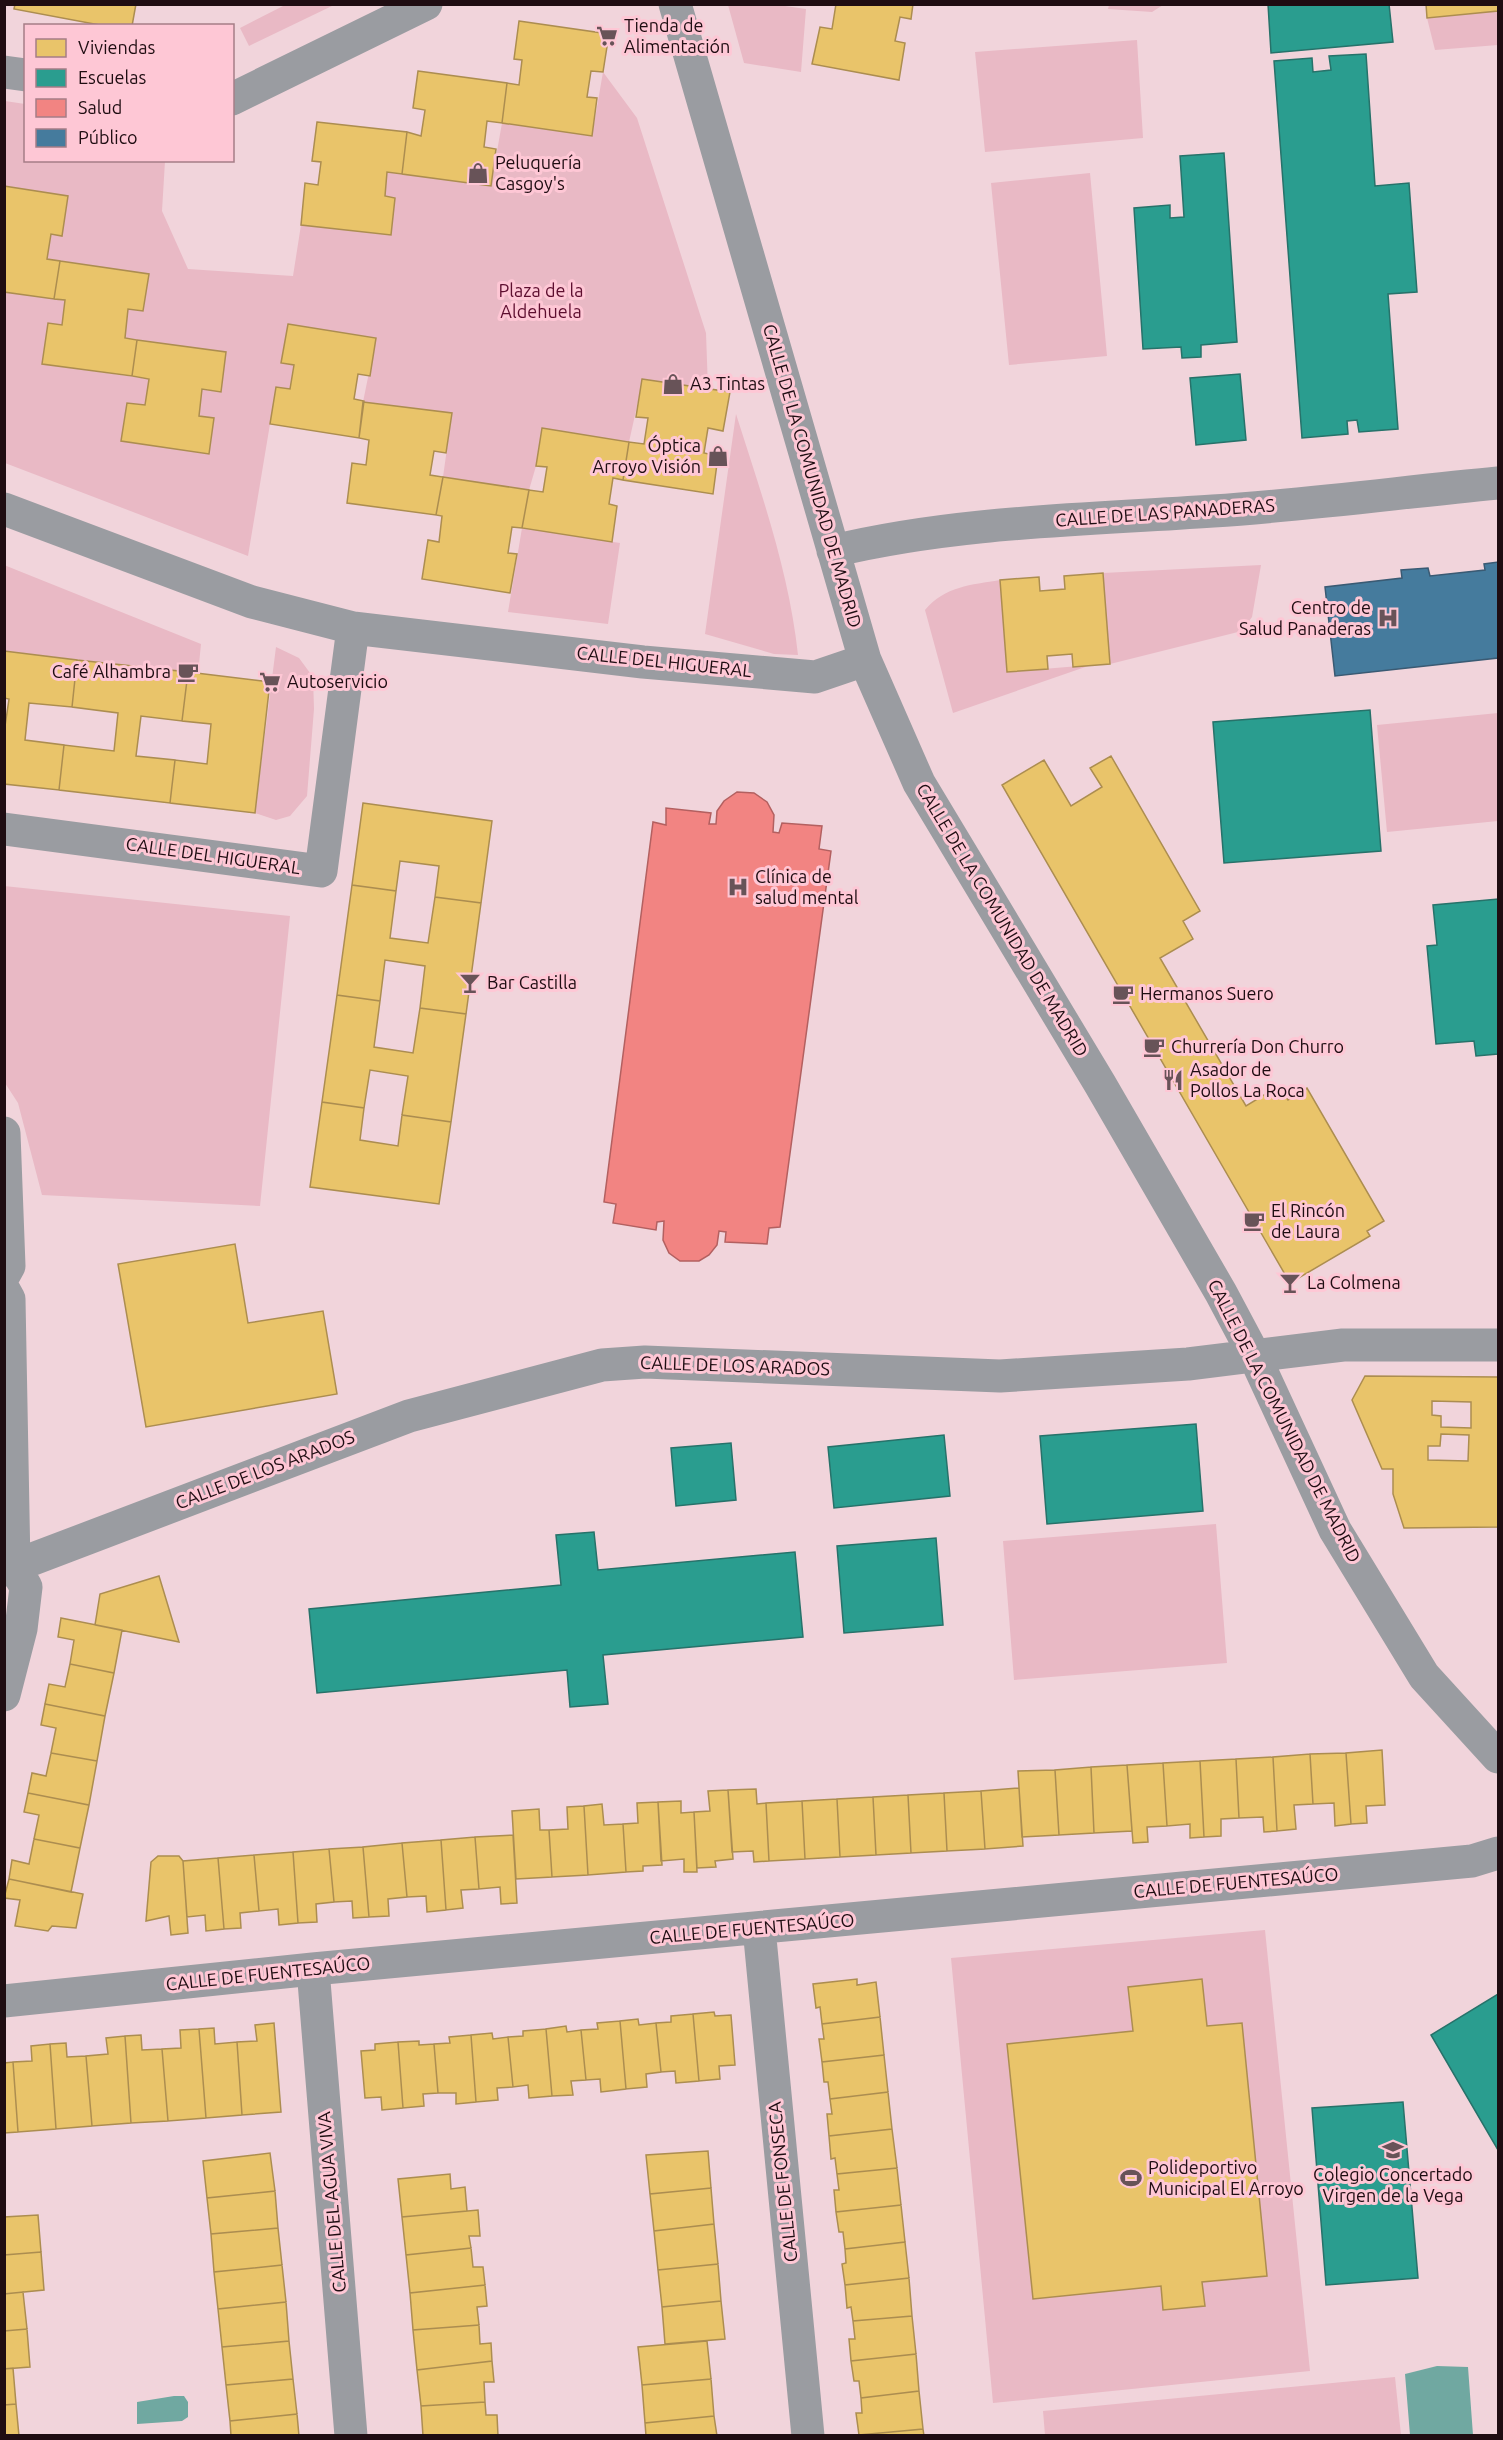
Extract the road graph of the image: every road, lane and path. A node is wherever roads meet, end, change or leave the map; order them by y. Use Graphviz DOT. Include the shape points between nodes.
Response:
graph roads {
  1 [pos="426,4"];
  2 [pos="675,4"];
  3 [pos="4,72"];
  4 [pos="24,75"];
  5 [pos="234,98"];
  6 [pos="1498,483"];
  7 [pos="4,509"];
  8 [pos="833,551"];
  9 [pos="353,628"];
  10 [pos="864,660"];
  11 [pos="4,828"];
  12 [pos="4,1133"];
  13 [pos="4,1275"];
  14 [pos="4,1290"];
  15 [pos="1498,1345"];
  16 [pos="1254,1355"];
  17 [pos="9,1568"];
  18 [pos="4,1695"];
  19 [pos="1498,1757"];
  20 [pos="1498,1853"];
  21 [pos="759,1929"];
  22 [pos="313,1969"];
  23 [pos="4,2001"];
  24 [pos="351,2436"];
  25 [pos="808,2436"];
  1 -- 5 [label="street"];
  2 -- 8 [label="street, CALLE DE LA COMUNIDAD DE MADRID"];
  3 -- 4 [label="street"];
  6 -- 8 [label="street, CALLE DE LAS PANADERAS" via="1216,511 959,527"];
  7 -- 9 [label="street, CALLE DEL HIGUERAL" via="252,602"];
  8 -- 10 [label="street, CALLE DE LA COMUNIDAD DE MADRID"];
  9 -- 10 [label="street, CALLE DEL HIGUERAL" via="643,662 815,677"];
  9 -- 11 [label="street, CALLE DEL HIGUERAL" via="321,871"];
  10 -- 16 [label="street, CALLE DE LA COMUNIDAD DE MADRID" via="919,783 1106,1094"];
  12 -- 13 [label="street" via="9,1266"];
  14 -- 17 [label="street" via="9,1299"];
  15 -- 16 [label="street, CALLE DE LOS ARADOS" via="1343,1345"];
  16 -- 17 [label="street, CALLE DE LOS ARADOS" via="1177,1365 1000,1376 645,1362 602,1365 409,1416"];
  16 -- 19 [label="street, CALLE DE LA COMUNIDAD DE MADRID" via="1347,1550 1424,1676"];
  17 -- 18 [label="street" via="26,1587 21,1629"];
  20 -- 21 [label="street, CALLE DE FUENTESAÚCO" via="1472,1861"];
  21 -- 22 [label="street, CALLE DE FUENTESAÚCO"];
  21 -- 25 [label="street, CALLE DE FONSECA"];
  22 -- 23 [label="street, CALLE DE FUENTESAÚCO"];
  22 -- 24 [label="street, CALLE DEL AGUA VIVA"];
}
